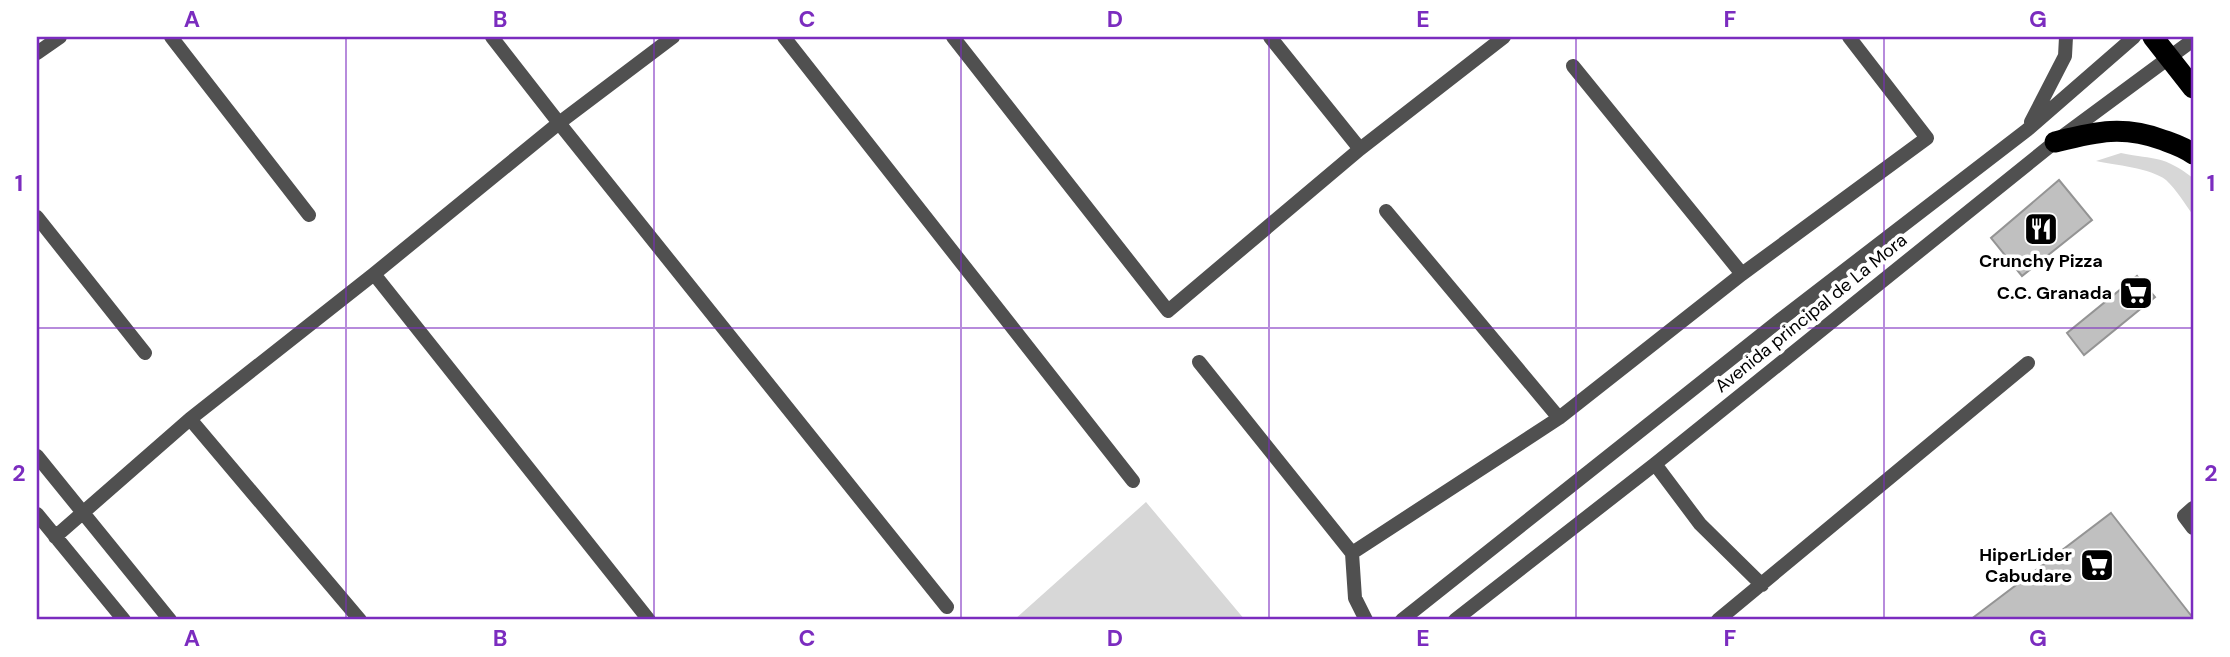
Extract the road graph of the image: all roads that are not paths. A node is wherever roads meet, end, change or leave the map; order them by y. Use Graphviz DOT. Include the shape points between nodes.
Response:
graph roads {
  1 [pos="60,37"];
  2 [pos="171,37"];
  3 [pos="492,37"];
  4 [pos="673,37"];
  5 [pos="784,37"];
  6 [pos="953,37"];
  7 [pos="1270,37"];
  8 [pos="1504,37"];
  9 [pos="1849,37"];
  10 [pos="2066,37"];
  11 [pos="2134,37"];
  12 [pos="2153,37"];
  13 [pos="2193,40"];
  14 [pos="37,53"];
  15 [pos="2169,57"];
  16 [pos="1573,66"];
  17 [pos="2193,88"];
  18 [pos="559,123"];
  19 [pos="2026,130"];
  20 [pos="2055,142"];
  21 [pos="1360,149"];
  22 [pos="2193,154"];
  23 [pos="1386,211"];
  24 [pos="309,215"];
  25 [pos="37,217"];
  26 [pos="374,274"];
  27 [pos="1742,274"];
  28 [pos="145,353"];
  29 [pos="1199,362"];
  30 [pos="2028,363"];
  31 [pos="1559,418"];
  32 [pos="190,419"];
  33 [pos="37,456"];
  34 [pos="1655,464"];
  35 [pos="1133,481"];
  36 [pos="2193,508"];
  37 [pos="82,512"];
  38 [pos="37,514"];
  39 [pos="2193,528"];
  40 [pos="55,537"];
  41 [pos="1352,553"];
  42 [pos="1762,585"];
  43 [pos="947,607"];
  44 [pos="124,620"];
  45 [pos="170,620"];
  46 [pos="360,620"];
  47 [pos="649,620"];
  48 [pos="1366,620"];
  49 [pos="1402,620"];
  50 [pos="1455,620"];
  51 [pos="1718,620"];
  1 -- 14 [label="street"];
  2 -- 24 [label="street"];
  3 -- 18 [label="street"];
  4 -- 18 [label="street"];
  5 -- 35 [label="street"];
  6 -- 21 [label="street" via="1168,311"];
  7 -- 21 [label="street"];
  8 -- 21 [label="street"];
  9 -- 27 [label="street" via="1927,138"];
  10 -- 19 [label="street" via="2065,55"];
  11 -- 19 [label="street, Avenida principal de La Mora"];
  12 -- 15 [label="highway"];
  13 -- 15 [label="street, Avenida principal de La Mora"];
  15 -- 17 [label="highway"];
  15 -- 20 [label="street, Avenida principal de La Mora"];
  16 -- 27 [label="street"];
  18 -- 26 [label="street"];
  18 -- 43 [label="street"];
  19 -- 49 [label="street, Avenida principal de La Mora"];
  20 -- 22 [label="highway" via="2098,131 2140,131"];
  20 -- 34 [label="street, Avenida principal de La Mora"];
  23 -- 31 [label="street"];
  25 -- 28 [label="street"];
  26 -- 32 [label="street"];
  26 -- 47 [label="street"];
  27 -- 31 [label="street"];
  29 -- 41 [label="street"];
  30 -- 42 [label="street"];
  31 -- 41 [label="street"];
  32 -- 37 [label="street"];
  32 -- 46 [label="street"];
  33 -- 37 [label="street"];
  34 -- 42 [label="street" via="1700,524"];
  34 -- 50 [label="street, Avenida principal de La Mora"];
  36 -- 39 [label="street" via="2183,516"];
  37 -- 40 [label="street"];
  37 -- 45 [label="street"];
  38 -- 40 [label="street"];
  40 -- 44 [label="street"];
  41 -- 48 [label="street" via="1355,598"];
  42 -- 51 [label="street"];
}
